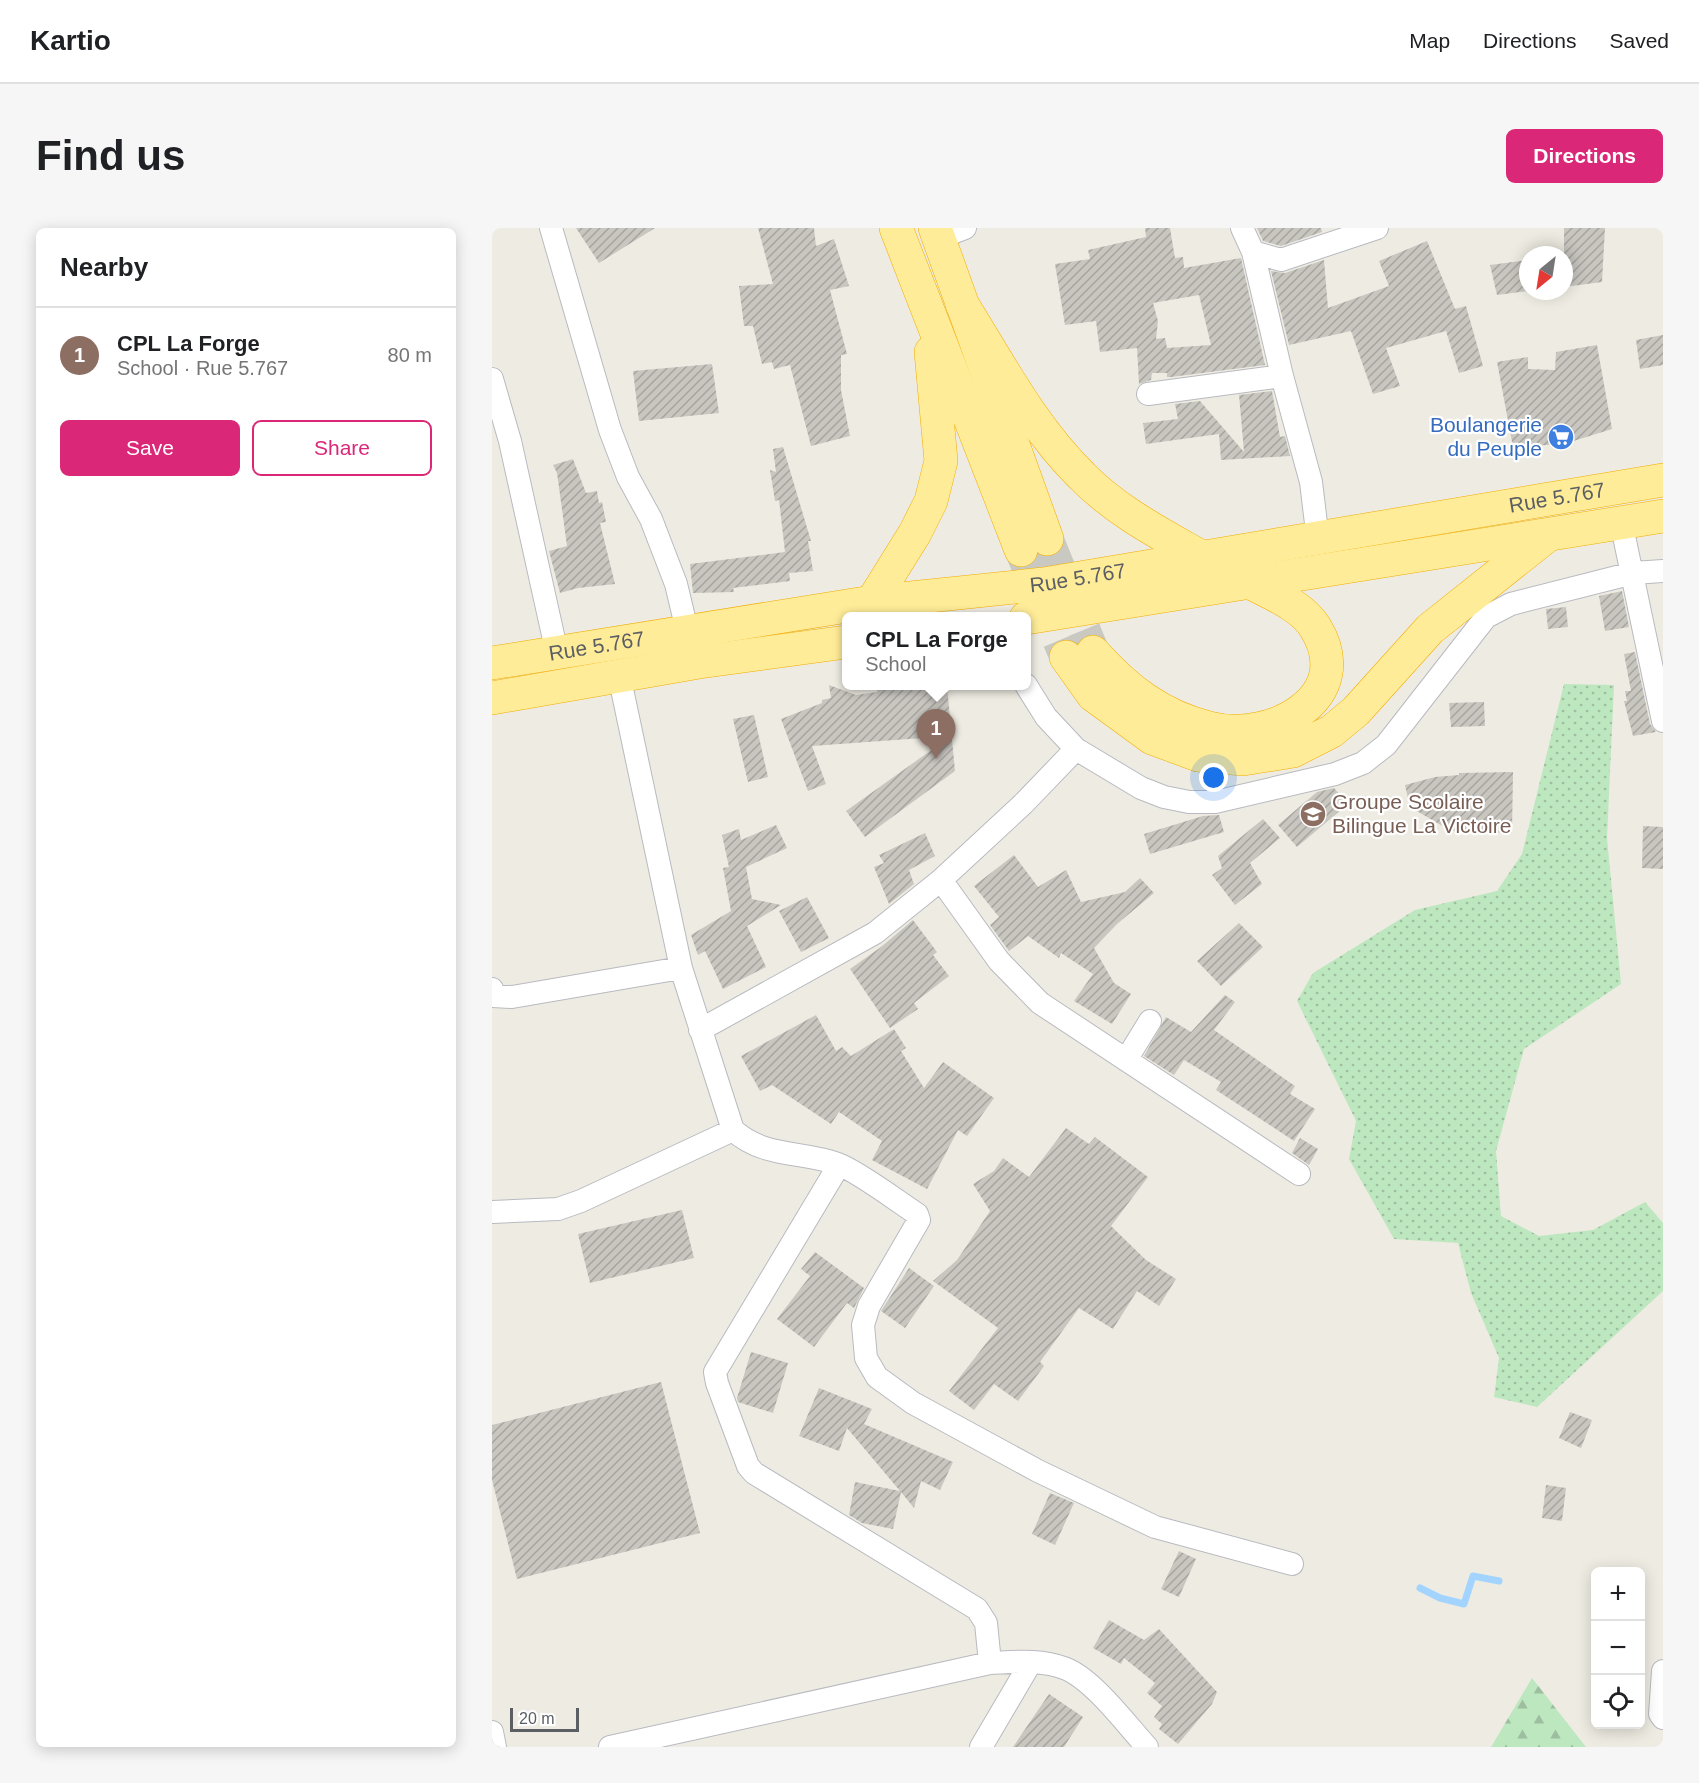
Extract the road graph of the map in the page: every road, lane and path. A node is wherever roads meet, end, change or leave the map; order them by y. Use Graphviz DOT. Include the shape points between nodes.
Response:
graph roads {
  1 [pos="551,228"];
  2 [pos="896,228"];
  3 [pos="1242,228"];
  4 [pos="1377,228"];
  5 [pos="946,231"];
  6 [pos="1253,252"];
  7 [pos="962,304"];
  8 [pos="927,311"];
  9 [pos="1282,376"];
  10 [pos="492,379"];
  11 [pos="1148,394"];
  12 [pos="1663,480"];
  13 [pos="1663,516"];
  14 [pos="1621,522"];
  15 [pos="1550,533"];
  16 [pos="1317,540"];
  17 [pos="1203,558"];
  18 [pos="1663,571"];
  19 [pos="1632,573"];
  20 [pos="1251,583"];
  21 [pos="872,602"];
  22 [pos="1031,617"];
  23 [pos="687,630"];
  24 [pos="842,643"];
  25 [pos="557,653"];
  26 [pos="492,663"];
  27 [pos="619,675"];
  28 [pos="1029,690"];
  29 [pos="492,698"];
  30 [pos="1663,720"];
  31 [pos="1076,749"];
  32 [pos="941,880"];
  33 [pos="681,968"];
  34 [pos="492,988"];
  35 [pos="1150,1021"];
  36 [pos="700,1030"];
  37 [pos="1126,1060"];
  38 [pos="734,1130"];
  39 [pos="839,1165"];
  40 [pos="1299,1174"];
  41 [pos="492,1212"];
  42 [pos="1292,1564"];
  43 [pos="1031,1662"];
  44 [pos="990,1663"];
  45 [pos="1663,1671"];
  46 [pos="1663,1718"];
  47 [pos="492,1732"];
  48 [pos="495,1747"];
  49 [pos="610,1747"];
  50 [pos="981,1747"];
  51 [pos="1147,1747"];
  1 -- 23 [label="street" via="610,430 628,477 651,519"];
  2 -- 8 [label="highway"];
  3 -- 6 [label="street"];
  4 -- 6 [label="street" via="1281,260"];
  5 -- 7 [label="highway"];
  6 -- 9 [label="street"];
  7 -- 8 [label="highway" via="1034,544"];
  7 -- 17 [label="highway" via="1044,434 1083,478 1133,517"];
  8 -- 21 [label="highway" via="941,461 931,501"];
  9 -- 11 [label="street"];
  9 -- 16 [label="street" via="1311,482"];
  10 -- 25 [label="street" via="510,441"];
  12 -- 16 [label="highway, Rue 5.767"];
  13 -- 14 [label="highway"];
  14 -- 15 [label="highway"];
  14 -- 19 [label="street"];
  15 -- 20 [label="highway"];
  15 -- 20 [label="highway" via="1430,629 1356,711 1332,731 1293,751 1243,759 1198,755 1152,738 1093,695 1079,654 1154,706 1210,729 1255,730 1292,719 1311,703 1320,687 1326,670 1323,647 1314,626 1288,603"];
  16 -- 17 [label="highway, Rue 5.767"];
  17 -- 21 [label="highway, Rue 5.767" via="1044,584"];
  18 -- 19 [label="street"];
  19 -- 30 [label="street"];
  19 -- 31 [label="street" via="1510,604 1486,617 1386,745 1363,763 1335,774 1215,802 1189,802 1141,788"];
  20 -- 22 [label="highway"];
  21 -- 23 [label="highway, Rue 5.767"];
  23 -- 25 [label="highway, Rue 5.767"];
  24 -- 27 [label="highway"];
  25 -- 26 [label="highway, Rue 5.767"];
  27 -- 29 [label="highway"];
  27 -- 33 [label="street"];
  28 -- 31 [label="street" via="1046,717"];
  31 -- 32 [label="street"];
  32 -- 36 [label="street" via="875,933"];
  32 -- 37 [label="street" via="999,961 1040,1003"];
  33 -- 34 [label="street" via="512,998 492,996"];
  33 -- 36 [label="street"];
  35 -- 37 [label="street"];
  36 -- 38 [label="street"];
  37 -- 40 [label="street"];
  38 -- 39 [label="street" via="747,1142 762,1148"];
  38 -- 41 [label="street" via="581,1201 550,1210"];
  39 -- 42 [label="street" via="917,1214 919,1220 869,1306 863,1324 866,1358 877,1377 913,1403 1038,1471 1155,1527"];
  39 -- 44 [label="street" via="715,1372 717,1383 754,1473 977,1609 986,1623"];
  43 -- 44 [label="street"];
  43 -- 50 [label="street"];
  43 -- 51 [label="street" via="1066,1668 1082,1678"];
  44 -- 49 [label="street"];
  45 -- 46 [label="street"];
  47 -- 48 [label="street"];
}
